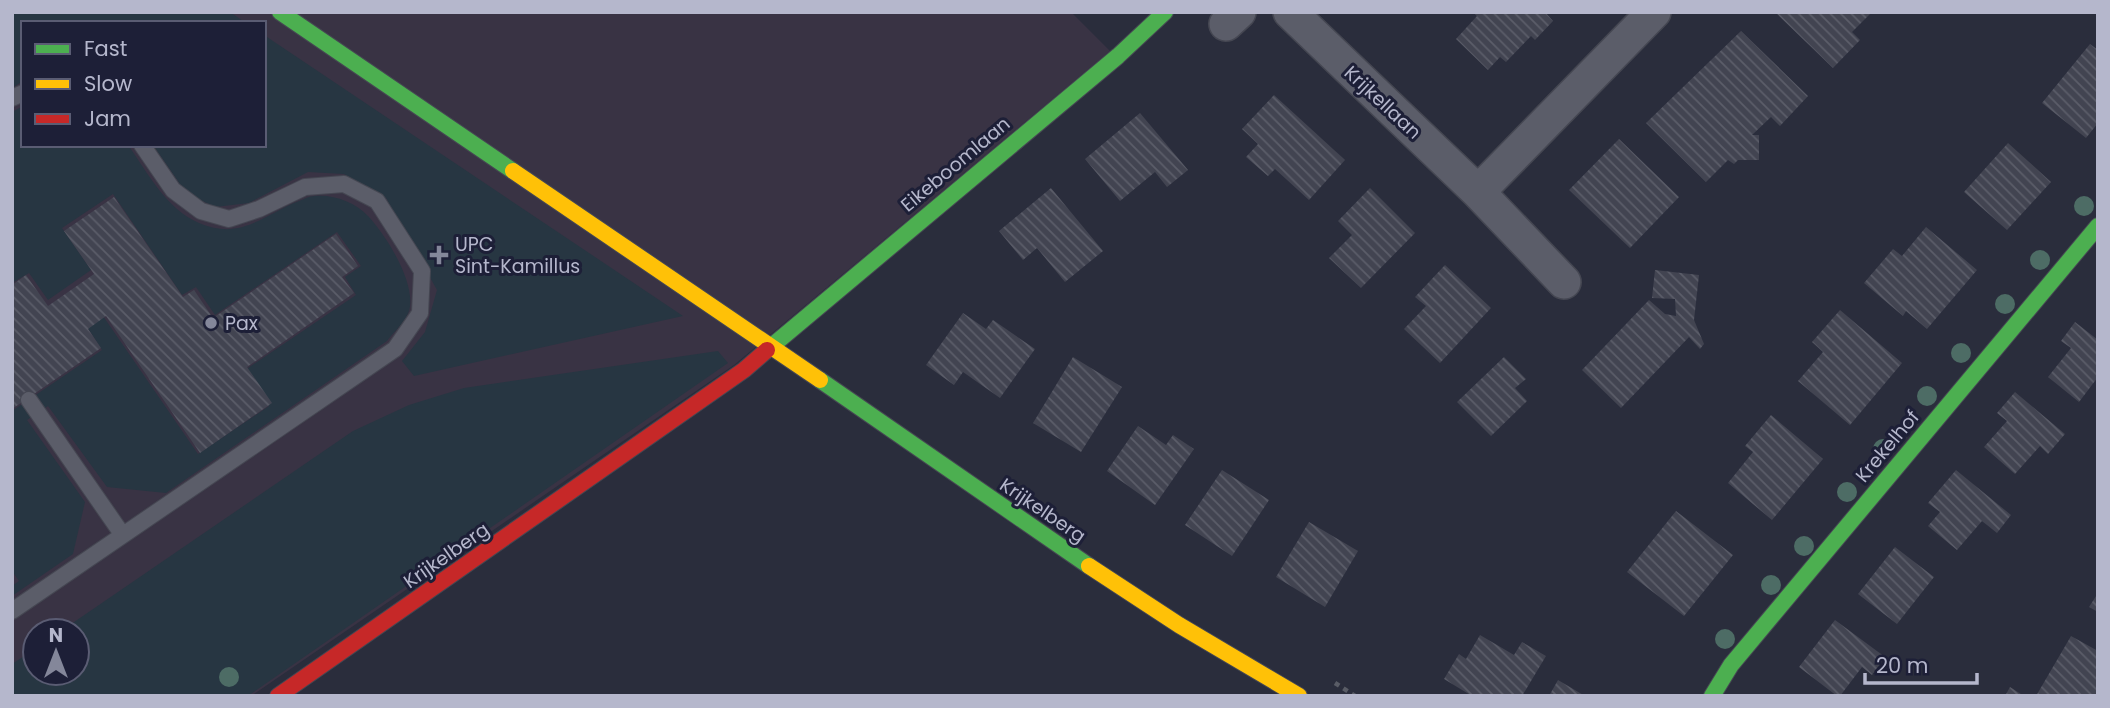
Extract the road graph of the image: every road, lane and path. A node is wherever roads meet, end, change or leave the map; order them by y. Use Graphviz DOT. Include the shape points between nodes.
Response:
graph roads {
  1 [pos="279,12"];
  2 [pos="1165,12"];
  3 [pos="1290,12"];
  4 [pos="1654,12"];
  5 [pos="143,147"];
  6 [pos="1478,191"];
  7 [pos="2098,226"];
  8 [pos="1564,282"];
  9 [pos="772,346"];
  10 [pos="29,400"];
  11 [pos="122,534"];
  12 [pos="12,611"];
  13 [pos="278,696"];
  14 [pos="1299,696"];
  15 [pos="1712,696"];
  1 -- 9 [label="street, Krijkelberg"];
  2 -- 9 [label="street, Eikeboomlaan"];
  3 -- 6 [label="street, Krijkellaan"];
  4 -- 6 [label="street"];
  5 -- 11 [label="lane" via="173,190 201,211 229,219 305,187 344,184 377,201 422,271 420,313 395,349"];
  6 -- 8 [label="street, Krijkellaan"];
  7 -- 15 [label="street, Krekelhof" via="1731,665"];
  9 -- 13 [label="street, Krijkelberg"];
  9 -- 14 [label="street, Krijkelberg" via="1054,543"];
  10 -- 11 [label="lane"];
  11 -- 12 [label="lane"];
}
